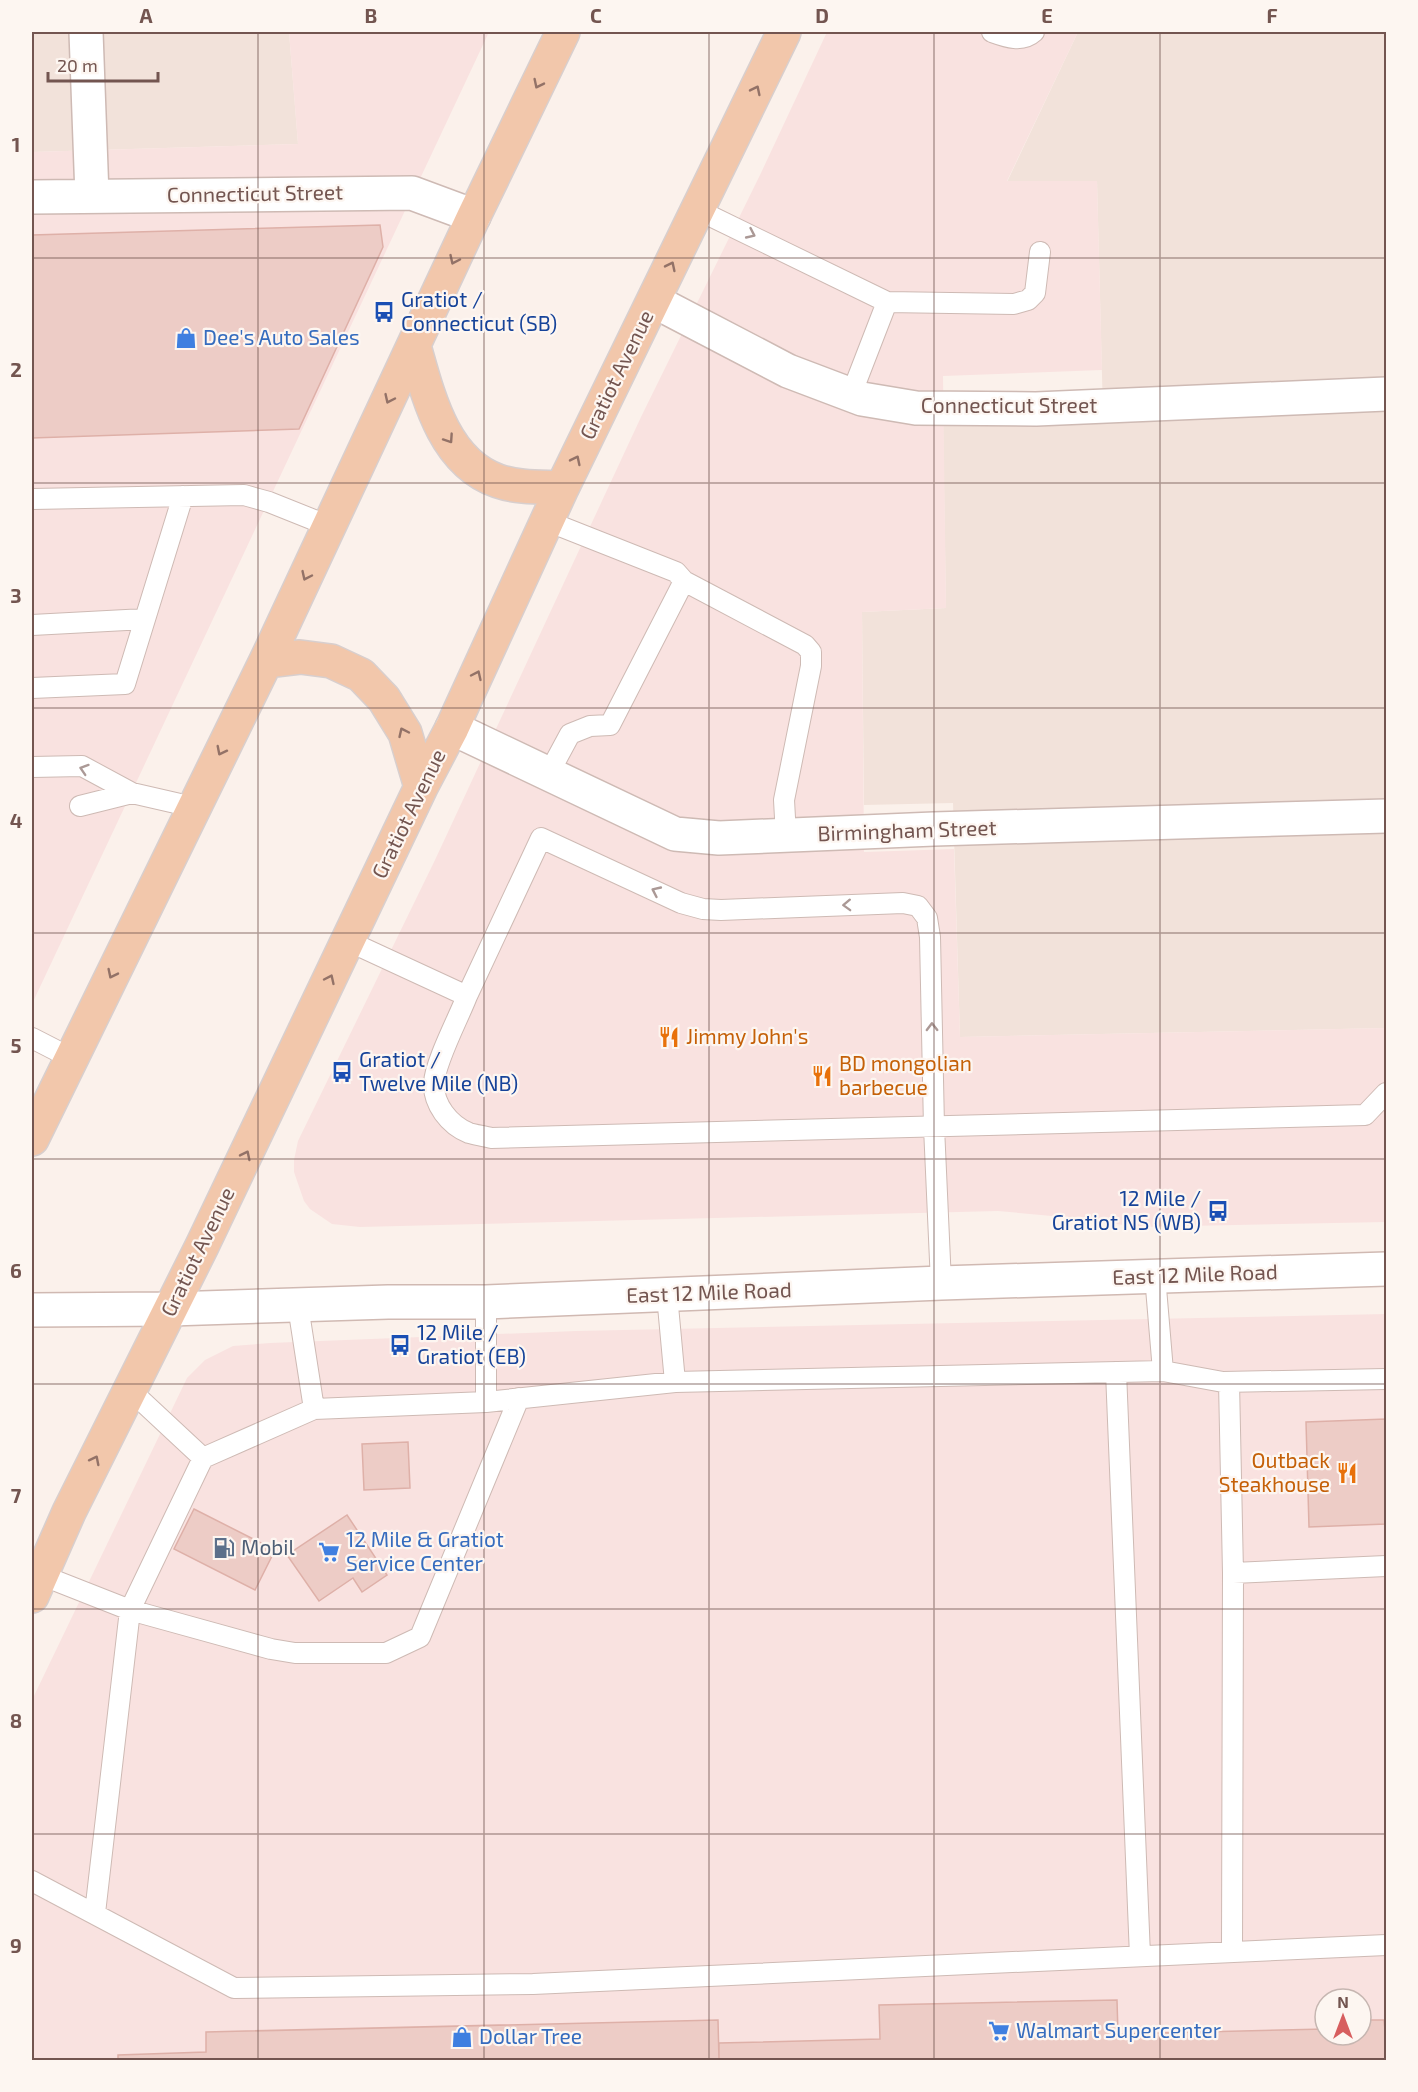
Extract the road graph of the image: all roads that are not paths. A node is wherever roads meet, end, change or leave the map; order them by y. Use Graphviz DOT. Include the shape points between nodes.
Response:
graph roads {
  1 [pos="86,32"];
  2 [pos="563,32"];
  3 [pos="784,32"];
  4 [pos="992,32"];
  5 [pos="1035,32"];
  6 [pos="92,196"];
  7 [pos="32,197"];
  8 [pos="698,210"];
  9 [pos="474,216"];
  10 [pos="1040,252"];
  11 [pos="654,301"];
  12 [pos="887,302"];
  13 [pos="414,346"];
  14 [pos="1386,394"];
  15 [pos="851,395"];
  16 [pos="562,488"];
  17 [pos="183,496"];
  18 [pos="32,500"];
  19 [pos="547,521"];
  20 [pos="329,526"];
  21 [pos="684,581"];
  22 [pos="145,620"];
  23 [pos="32,625"];
  24 [pos="266,661"];
  25 [pos="32,688"];
  26 [pos="452,728"];
  27 [pos="32,767"];
  28 [pos="549,773"];
  29 [pos="421,787"];
  30 [pos="132,793"];
  31 [pos="80,806"];
  32 [pos="193,807"];
  33 [pos="1386,816"];
  34 [pos="786,836"];
  35 [pos="348,941"];
  36 [pos="467,996"];
  37 [pos="32,1038"];
  38 [pos="70,1058"];
  39 [pos="1386,1093"];
  40 [pos="934,1127"];
  41 [pos="32,1139"];
  42 [pos="1386,1269"];
  43 [pos="1155,1276"];
  44 [pos="941,1283"];
  45 [pos="667,1295"];
  46 [pos="486,1302"];
  47 [pos="298,1306"];
  48 [pos="171,1309"];
  49 [pos="32,1310"];
  50 [pos="1163,1371"];
  51 [pos="1116,1372"];
  52 [pos="1386,1379"];
  53 [pos="675,1382"];
  54 [pos="1229,1382"];
  55 [pos="130,1390"];
  56 [pos="519,1398"];
  57 [pos="486,1402"];
  58 [pos="314,1409"];
  59 [pos="203,1458"];
  60 [pos="1386,1566"];
  61 [pos="1233,1573"];
  62 [pos="36,1585"];
  63 [pos="130,1610"];
  64 [pos="34,1888"];
  65 [pos="95,1913"];
  66 [pos="1386,1945"];
  67 [pos="1232,1952"];
  68 [pos="1140,1956"];
  1 -- 6 [label="street"];
  2 -- 9 [label="main road, one-way"];
  8 -- 3 [label="main road, Gratiot Avenue, one-way"];
  4 -- 5 [label="lane" via="1012,39"];
  6 -- 7 [label="street, Connecticut Street"];
  6 -- 9 [label="street, Connecticut Street" via="412,193"];
  11 -- 8 [label="main road, Gratiot Avenue, one-way"];
  8 -- 12 [label="lane, one-way"];
  9 -- 13 [label="main road, one-way"];
  10 -- 12 [label="lane" via="1035,293 1028,300 1014,304"];
  11 -- 15 [label="street, Connecticut Street" via="788,371"];
  16 -- 11 [label="main road, Gratiot Avenue, one-way"];
  12 -- 15 [label="lane"];
  13 -- 16 [label="main road, one-way" via="431,406 449,441 471,466 497,481"];
  13 -- 20 [label="main road, one-way"];
  14 -- 15 [label="street, Connecticut Street" via="1036,409 916,408"];
  16 -- 19 [label="main road, Gratiot Avenue"];
  17 -- 18 [label="lane"];
  17 -- 20 [label="lane" via="244,495"];
  17 -- 22 [label="lane"];
  19 -- 21 [label="lane" via="676,572"];
  26 -- 19 [label="main road, Gratiot Avenue, one-way"];
  20 -- 24 [label="main road, one-way"];
  21 -- 28 [label="lane" via="610,725 590,726 570,734"];
  21 -- 34 [label="lane" via="805,645 811,652 784,800"];
  22 -- 23 [label="lane"];
  22 -- 25 [label="lane" via="125,684"];
  29 -- 24 [label="main road, one-way" via="405,733 384,699 361,675 331,661 300,657"];
  24 -- 32 [label="main road, one-way"];
  26 -- 28 [label="street, Birmingham Street"];
  26 -- 29 [label="main road, Gratiot Avenue"];
  30 -- 27 [label="lane, one-way" via="82,766"];
  28 -- 34 [label="street, Birmingham Street" via="675,834 719,838"];
  29 -- 35 [label="main road, Gratiot Avenue"];
  30 -- 31 [label="lane"];
  30 -- 32 [label="lane"];
  32 -- 38 [label="main road, one-way"];
  33 -- 34 [label="street, Birmingham Street"];
  35 -- 36 [label="lane"];
  48 -- 35 [label="main road, Gratiot Avenue, one-way"];
  36 -- 40 [label="lane" via="434,1082 437,1102 448,1118 467,1132 491,1138"];
  40 -- 36 [label="lane, one-way" via="930,937 927,918 918,906 903,903 703,909 681,903 541,838"];
  37 -- 38 [label="lane"];
  38 -- 41 [label="main road"];
  39 -- 40 [label="lane" via="1365,1115"];
  40 -- 44 [label="lane"];
  42 -- 43 [label="street, East 12 Mile Road"];
  43 -- 44 [label="street, East 12 Mile Road"];
  43 -- 50 [label="lane"];
  44 -- 45 [label="street, East 12 Mile Road"];
  45 -- 46 [label="street, East 12 Mile Road"];
  45 -- 53 [label="lane"];
  46 -- 47 [label="street, East 12 Mile Road"];
  46 -- 57 [label="lane"];
  47 -- 48 [label="street, East 12 Mile Road"];
  47 -- 58 [label="lane"];
  48 -- 49 [label="street, East 12 Mile Road"];
  48 -- 55 [label="main road, Gratiot Avenue"];
  50 -- 51 [label="lane"];
  50 -- 54 [label="lane"];
  51 -- 53 [label="lane"];
  51 -- 68 [label="lane"];
  52 -- 54 [label="lane"];
  53 -- 56 [label="lane"];
  54 -- 61 [label="lane"];
  55 -- 59 [label="lane"];
  62 -- 55 [label="main road, Gratiot Avenue, one-way"];
  56 -- 57 [label="lane"];
  56 -- 63 [label="lane" via="420,1636 386,1653 295,1653"];
  57 -- 58 [label="lane"];
  58 -- 59 [label="lane"];
  59 -- 63 [label="lane"];
  60 -- 61 [label="lane"];
  61 -- 67 [label="lane"];
  62 -- 63 [label="lane"];
  63 -- 65 [label="lane"];
  64 -- 65 [label="lane"];
  65 -- 68 [label="lane" via="234,1988 533,1984"];
  66 -- 67 [label="lane"];
  67 -- 68 [label="lane"];
}
